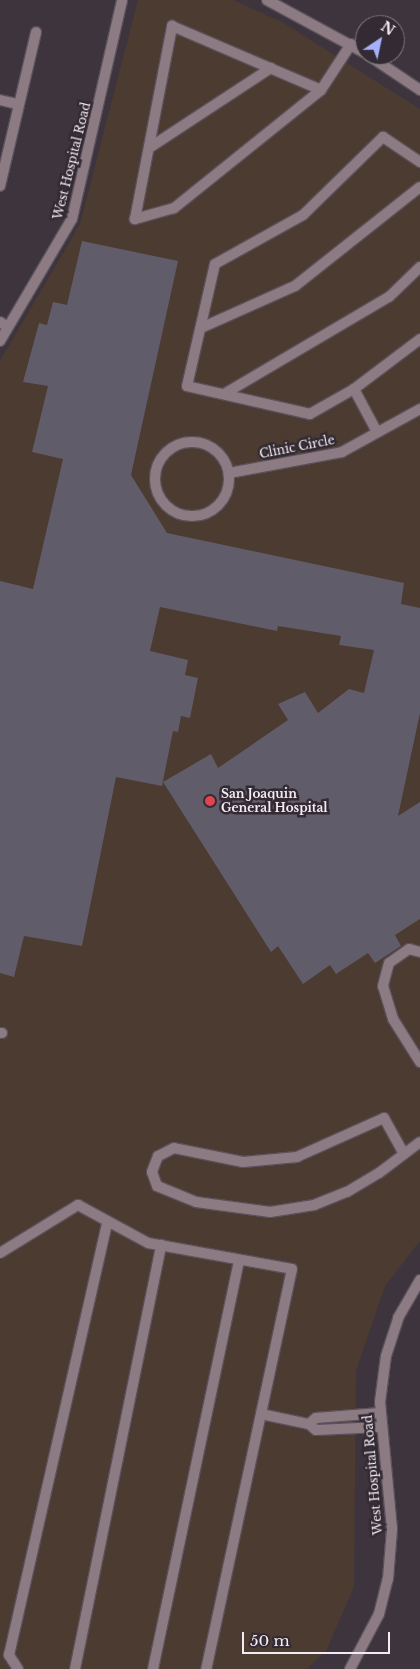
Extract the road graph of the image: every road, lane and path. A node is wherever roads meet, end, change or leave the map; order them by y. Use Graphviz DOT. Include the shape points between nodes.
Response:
graph roads {
  1 [pos="122,0"];
  2 [pos="267,0"];
  3 [pos="36,32"];
  4 [pos="351,44"];
  5 [pos="355,47"];
  6 [pos="382,65"];
  7 [pos="271,68"];
  8 [pos="321,90"];
  9 [pos="420,90"];
  10 [pos="0,100"];
  11 [pos="17,104"];
  12 [pos="149,148"];
  13 [pos="420,162"];
  14 [pos="0,186"];
  15 [pos="420,187"];
  16 [pos="420,267"];
  17 [pos="4,324"];
  18 [pos="200,328"];
  19 [pos="420,339"];
  20 [pos="0,341"];
  21 [pos="354,389"];
  22 [pos="224,394"];
  23 [pos="420,409"];
  24 [pos="377,432"];
  25 [pos="229,473"];
  26 [pos="420,952"];
  27 [pos="420,1062"];
  28 [pos="420,1142"];
  29 [pos="404,1154"];
  30 [pos="108,1221"];
  31 [pos="162,1245"];
  32 [pos="0,1253"];
  33 [pos="240,1260"];
  34 [pos="420,1280"];
  35 [pos="380,1413"];
  36 [pos="261,1414"];
  37 [pos="309,1424"];
  38 [pos="381,1427"];
  39 [pos="18,1669"];
  40 [pos="75,1669"];
  41 [pos="152,1669"];
  42 [pos="206,1669"];
  43 [pos="350,1669"];
  1 -- 17 [label="street, West Hospital Road" via="72,219"];
  2 -- 4 [label="street"];
  3 -- 11 [label="street"];
  4 -- 5 [label="street"];
  4 -- 8 [label="street"];
  6 -- 9 [label="street"];
  7 -- 8 [label="street"];
  7 -- 12 [label="street"];
  7 -- 12 [label="street" via="172,26"];
  8 -- 12 [label="street" via="174,208 135,219"];
  10 -- 11 [label="street"];
  11 -- 14 [label="street"];
  13 -- 18 [label="street" via="383,137 303,215 215,264"];
  15 -- 18 [label="street" via="295,286"];
  16 -- 22 [label="street" via="389,297"];
  17 -- 20 [label="street, West Hospital Road"];
  18 -- 22 [label="street" via="187,386"];
  19 -- 21 [label="street"];
  21 -- 22 [label="street" via="310,414"];
  21 -- 24 [label="street"];
  23 -- 24 [label="street, Clinic Circle"];
  24 -- 25 [label="street, Clinic Circle" via="342,452"];
  25 -- 25 [label="street" via="212,448 184,442 160,459 155,488 170,509 200,515 225,498"];
  26 -- 27 [label="street" via="409,949 389,964 383,986 393,1019"];
  28 -- 29 [label="street"];
  29 -- 29 [label="street" via="347,1192 314,1205 270,1212 196,1202 157,1186 152,1172 158,1156 174,1148 243,1162 297,1157 384,1118"];
  30 -- 31 [label="street" via="148,1243"];
  30 -- 32 [label="street" via="78,1205"];
  30 -- 39 [label="street" via="9,1655"];
  31 -- 33 [label="street"];
  31 -- 40 [label="street"];
  33 -- 36 [label="street" via="292,1269"];
  33 -- 41 [label="street"];
  34 -- 35 [label="street, West Hospital Road" via="398,1318 386,1356"];
  35 -- 37 [label="street" via="316,1418"];
  35 -- 38 [label="street, West Hospital Road"];
  36 -- 37 [label="street"];
  36 -- 42 [label="street"];
  37 -- 38 [label="street" via="316,1430"];
  38 -- 43 [label="street, West Hospital Road" via="392,1529 388,1578 379,1614"];
}
